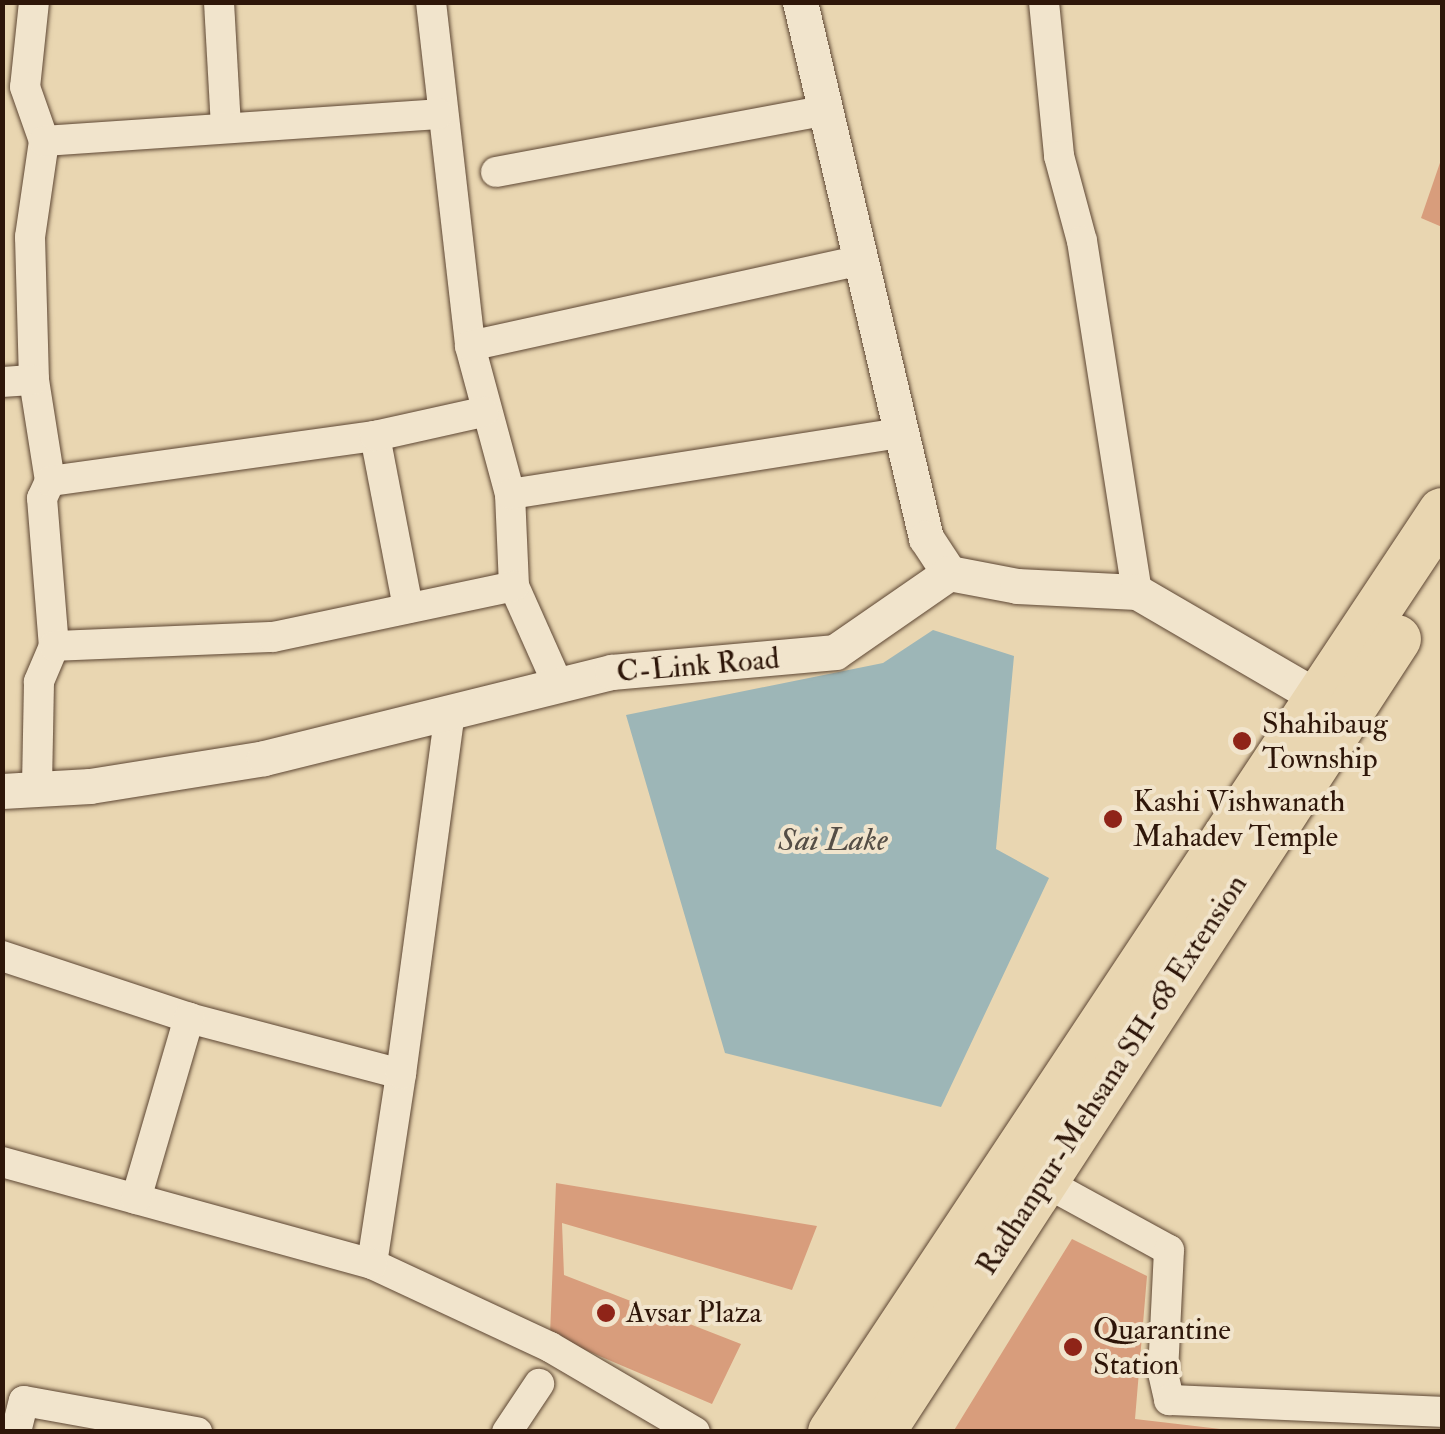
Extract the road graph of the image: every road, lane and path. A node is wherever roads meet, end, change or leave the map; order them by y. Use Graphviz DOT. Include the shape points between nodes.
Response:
graph roads {
  1 [pos="34,2"];
  2 [pos="219,2"];
  3 [pos="431,2"];
  4 [pos="800,2"];
  5 [pos="1044,2"];
  6 [pos="14,88"];
  7 [pos="826,110"];
  8 [pos="438,114"];
  9 [pos="226,128"];
  10 [pos="44,141"];
  11 [pos="496,172"];
  12 [pos="16,238"];
  13 [pos="858,262"];
  14 [pos="470,346"];
  15 [pos="34,380"];
  16 [pos="2,382"];
  17 [pos="483,412"];
  18 [pos="900,433"];
  19 [pos="374,436"];
  20 [pos="50,482"];
  21 [pos="510,494"];
  22 [pos="1442,512"];
  23 [pos="1442,569"];
  24 [pos="949,573"];
  25 [pos="514,586"];
  26 [pos="1137,592"];
  27 [pos="408,608"];
  28 [pos="54,646"];
  29 [pos="558,685"];
  30 [pos="1333,706"];
  31 [pos="450,711"];
  32 [pos="20,790"];
  33 [pos="2,956"];
  34 [pos="190,1018"];
  35 [pos="400,1074"];
  36 [pos="2,1162"];
  37 [pos="1026,1171"];
  38 [pos="136,1199"];
  39 [pos="372,1264"];
  40 [pos="539,1384"];
  41 [pos="1442,1412"];
  42 [pos="16,1432"];
  43 [pos="198,1432"];
  44 [pos="508,1432"];
  45 [pos="695,1432"];
  46 [pos="832,1432"];
  47 [pos="880,1432"];
  1 -- 6 [label="street"];
  2 -- 9 [label="street"];
  3 -- 8 [label="street"];
  4 -- 7 [label="street"];
  5 -- 26 [label="street" via="1059,156 1082,241"];
  6 -- 10 [label="street"];
  7 -- 11 [label="street"];
  7 -- 13 [label="street"];
  8 -- 9 [label="street"];
  8 -- 14 [label="street"];
  9 -- 10 [label="street"];
  10 -- 12 [label="street"];
  12 -- 15 [label="street"];
  13 -- 14 [label="street"];
  13 -- 18 [label="street"];
  14 -- 17 [label="street"];
  15 -- 16 [label="street"];
  15 -- 20 [label="street"];
  17 -- 19 [label="street"];
  17 -- 21 [label="street"];
  18 -- 21 [label="street"];
  18 -- 24 [label="street" via="926,538"];
  19 -- 20 [label="street"];
  19 -- 27 [label="street"];
  20 -- 28 [label="street" via="42,498"];
  21 -- 25 [label="street"];
  22 -- 30 [label="highway"];
  23 -- 30 [label="highway, Radhanpur-Mehsana SH-68 Extension"];
  24 -- 26 [label="street"];
  24 -- 29 [label="street, C-Link Road" via="836,652 612,672"];
  25 -- 27 [label="street"];
  25 -- 29 [label="street"];
  26 -- 30 [label="street"];
  27 -- 28 [label="street" via="273,638"];
  28 -- 32 [label="street" via="39,682"];
  29 -- 31 [label="street, C-Link Road"];
  30 -- 37 [label="highway, Radhanpur-Mehsana SH-68 Extension"];
  31 -- 32 [label="street, C-Link Road" via="264,758"];
  31 -- 35 [label="street"];
  33 -- 34 [label="street"];
  34 -- 35 [label="street"];
  34 -- 38 [label="street"];
  35 -- 39 [label="street"];
  36 -- 38 [label="street"];
  37 -- 41 [label="street" via="1169,1250 1162,1374 1169,1400"];
  37 -- 46 [label="highway"];
  37 -- 47 [label="highway, Radhanpur-Mehsana SH-68 Extension"];
  38 -- 39 [label="street"];
  39 -- 45 [label="street" via="550,1347"];
  40 -- 44 [label="street"];
  42 -- 43 [label="street" via="24,1401"];
}
